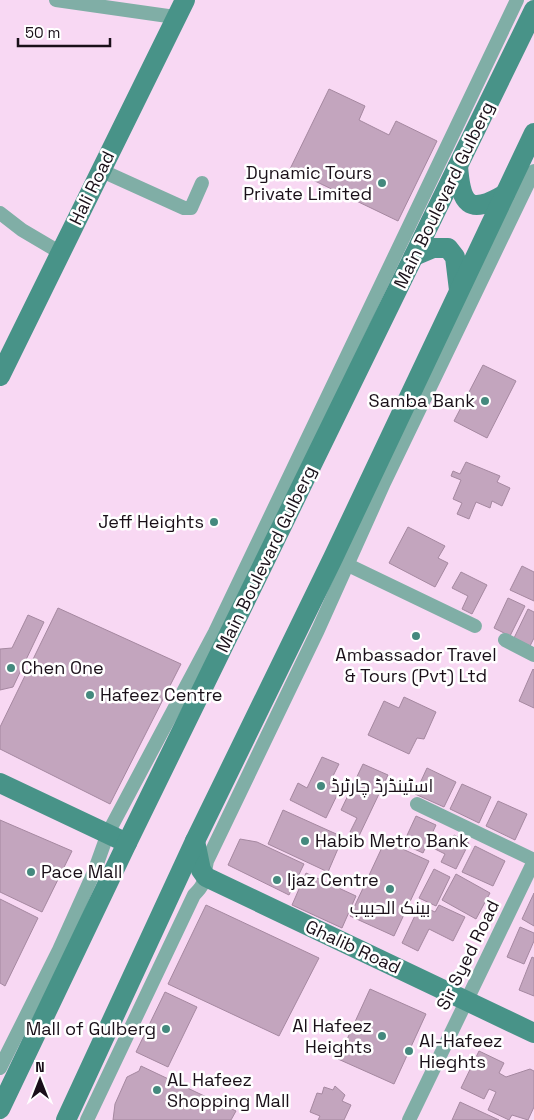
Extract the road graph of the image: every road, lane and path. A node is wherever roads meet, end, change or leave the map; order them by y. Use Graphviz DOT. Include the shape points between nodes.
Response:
graph roads {
  1 [pos="56,0"];
  2 [pos="516,0"];
  3 [pos="180,9"];
  4 [pos="534,10"];
  5 [pos="534,133"];
  6 [pos="458,166"];
  7 [pos="100,170"];
  8 [pos="534,171"];
  9 [pos="202,183"];
  10 [pos="505,194"];
  11 [pos="0,213"];
  12 [pos="61,253"];
  13 [pos="414,256"];
  14 [pos="459,292"];
  15 [pos="0,376"];
  16 [pos="348,565"];
  17 [pos="475,626"];
  18 [pos="505,640"];
  19 [pos="534,654"];
  20 [pos="0,783"];
  21 [pos="417,804"];
  22 [pos="108,833"];
  23 [pos="195,841"];
  24 [pos="127,842"];
  25 [pos="534,860"];
  26 [pos="204,882"];
  27 [pos="464,1006"];
  28 [pos="534,1033"];
  29 [pos="534,1046"];
  30 [pos="0,1068"];
  31 [pos="0,1109"];
  32 [pos="66,1120"];
  33 [pos="86,1120"];
  34 [pos="409,1120"];
  1 -- 3 [label="street"];
  2 -- 22 [label="street" via="215,632"];
  3 -- 7 [label="main road, Hali Road"];
  4 -- 6 [label="main road, Main Boulevard Gulberg"];
  5 -- 10 [label="main road"];
  6 -- 10 [label="main road" via="460,191 467,202 489,204"];
  6 -- 13 [label="main road, Main Boulevard Gulberg"];
  7 -- 9 [label="street" via="184,208 190,208"];
  7 -- 12 [label="main road, Hali Road"];
  8 -- 16 [label="street" via="388,474"];
  10 -- 14 [label="main road"];
  11 -- 12 [label="street"];
  12 -- 15 [label="main road, Hali Road"];
  13 -- 14 [label="main road" via="433,248 448,248 455,257"];
  13 -- 24 [label="main road, Main Boulevard Gulberg"];
  14 -- 23 [label="main road"];
  16 -- 17 [label="street"];
  16 -- 26 [label="street" via="207,861"];
  18 -- 19 [label="street"];
  20 -- 22 [label="main road"];
  21 -- 25 [label="street"];
  22 -- 24 [label="main road"];
  22 -- 30 [label="street" via="58,952"];
  23 -- 26 [label="main road"];
  23 -- 32 [label="main road"];
  24 -- 31 [label="main road, Main Boulevard Gulberg"];
  25 -- 27 [label="street, Sir Syed Road"];
  26 -- 27 [label="main road, Ghalib Road"];
  26 -- 33 [label="street" via="194,895"];
  27 -- 28 [label="main road, Ghalib Road"];
  27 -- 29 [label="main road, Ghalib Road"];
  27 -- 34 [label="street, Sir Syed Road"];
}
